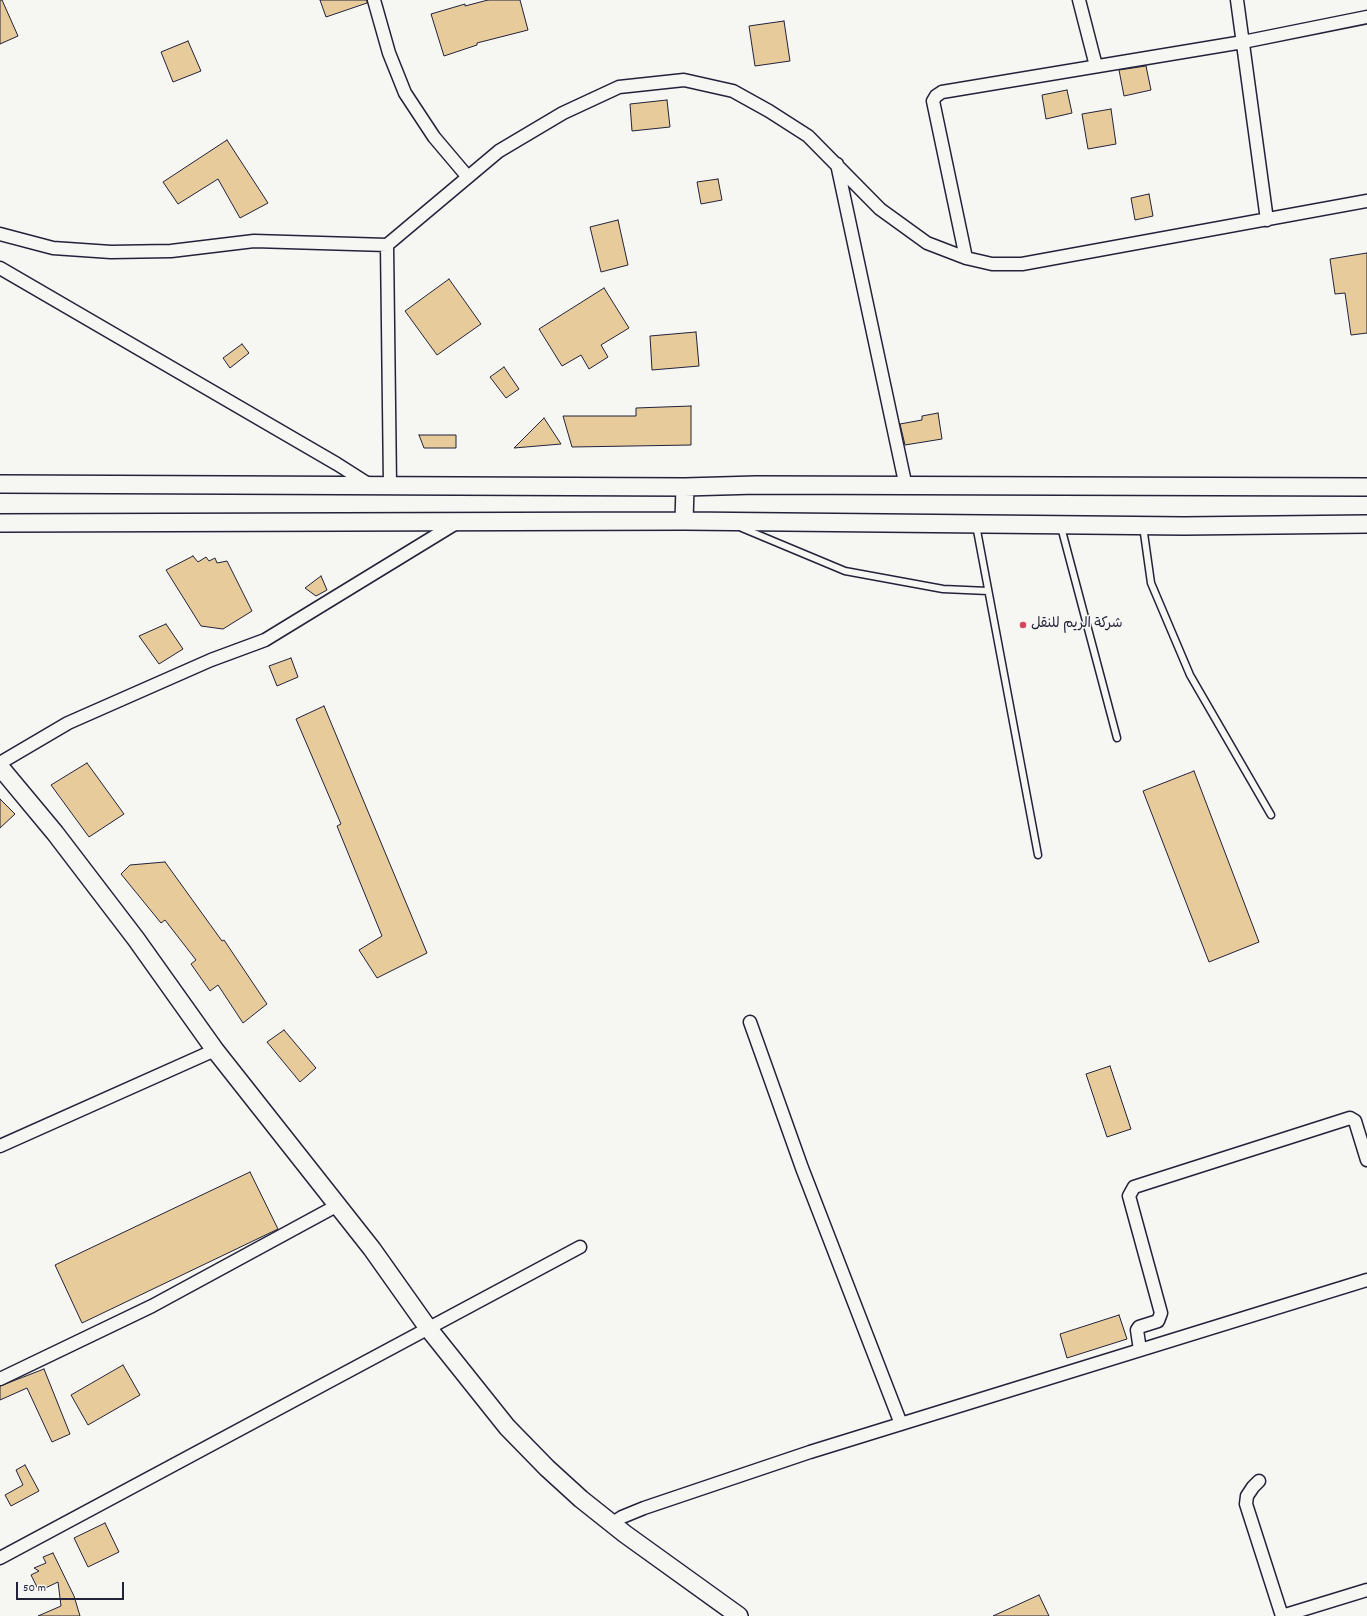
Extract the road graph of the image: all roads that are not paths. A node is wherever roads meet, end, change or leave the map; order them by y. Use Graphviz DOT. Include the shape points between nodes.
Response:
graph roads {
  1 [pos="374,0"];
  2 [pos="1079,0"];
  3 [pos="1237,0"];
  4 [pos="1367,17"];
  5 [pos="1243,42"];
  6 [pos="1096,66"];
  7 [pos="837,164"];
  8 [pos="467,176"];
  9 [pos="1367,201"];
  10 [pos="1267,220"];
  11 [pos="0,234"];
  12 [pos="387,245"];
  13 [pos="966,258"];
  14 [pos="0,268"];
  15 [pos="0,484"];
  16 [pos="370,485"];
  17 [pos="390,485"];
  18 [pos="906,487"];
  19 [pos="1367,487"];
  20 [pos="685,488"];
  21 [pos="684,521"];
  22 [pos="727,521"];
  23 [pos="458,522"];
  24 [pos="0,523"];
  25 [pos="976,524"];
  26 [pos="1060,524"];
  27 [pos="1367,524"];
  28 [pos="1143,525"];
  29 [pos="988,590"];
  30 [pos="1117,738"];
  31 [pos="0,763"];
  32 [pos="0,767"];
  33 [pos="1270,815"];
  34 [pos="1038,855"];
  35 [pos="750,1022"];
  36 [pos="215,1050"];
  37 [pos="0,1146"];
  38 [pos="1367,1160"];
  39 [pos="338,1205"];
  40 [pos="580,1247"];
  41 [pos="1367,1280"];
  42 [pos="428,1328"];
  43 [pos="1140,1350"];
  44 [pos="0,1380"];
  45 [pos="901,1424"];
  46 [pos="1260,1481"];
  47 [pos="611,1524"];
  48 [pos="0,1558"];
  49 [pos="1367,1590"];
  50 [pos="739,1616"];
  51 [pos="1282,1616"];
  1 -- 8 [label="street" via="389,53 405,94 434,137"];
  2 -- 6 [label="street"];
  3 -- 5 [label="street"];
  4 -- 5 [label="street"];
  5 -- 6 [label="street"];
  5 -- 10 [label="street"];
  6 -- 13 [label="street" via="942,92 936,96 933,101"];
  7 -- 8 [label="street" via="808,136 769,110 733,91 684,80 619,87 563,113 499,151"];
  7 -- 13 [label="street" via="880,209 927,243"];
  7 -- 18 [label="street"];
  8 -- 12 [label="street"];
  9 -- 10 [label="street"];
  10 -- 13 [label="street" via="1022,264 992,264"];
  11 -- 12 [label="street" via="53,248 111,252 171,251 254,241"];
  12 -- 17 [label="street"];
  14 -- 16 [label="street"];
  15 -- 16 [label="main road"];
  16 -- 17 [label="main road"];
  17 -- 20 [label="main road"];
  18 -- 19 [label="main road"];
  18 -- 20 [label="main road" via="756,485"];
  20 -- 21 [label="main road"];
  21 -- 22 [label="main road"];
  21 -- 23 [label="main road"];
  22 -- 25 [label="main road"];
  22 -- 29 [label="lane" via="845,571 943,588"];
  23 -- 24 [label="main road"];
  23 -- 31 [label="street" via="265,640 210,660 68,723"];
  25 -- 26 [label="main road"];
  25 -- 29 [label="lane"];
  26 -- 28 [label="main road"];
  26 -- 30 [label="lane"];
  27 -- 28 [label="main road"];
  28 -- 33 [label="lane" via="1151,583 1190,675"];
  29 -- 34 [label="lane"];
  32 -- 36 [label="main road" via="55,833 136,939"];
  35 -- 45 [label="street" via="802,1168"];
  36 -- 37 [label="street"];
  36 -- 39 [label="main road"];
  38 -- 43 [label="street" via="1355,1121 1350,1118 1134,1187 1129,1196 1161,1313 1158,1321 1137,1330"];
  39 -- 42 [label="main road"];
  39 -- 44 [label="street" via="152,1306"];
  40 -- 42 [label="street"];
  41 -- 43 [label="street"];
  42 -- 47 [label="main road" via="507,1427 547,1468"];
  42 -- 48 [label="street"];
  43 -- 45 [label="street"];
  45 -- 47 [label="street" via="651,1506"];
  46 -- 51 [label="street" via="1252,1487 1246,1504"];
  47 -- 50 [label="main road"];
  49 -- 51 [label="street"];
}
